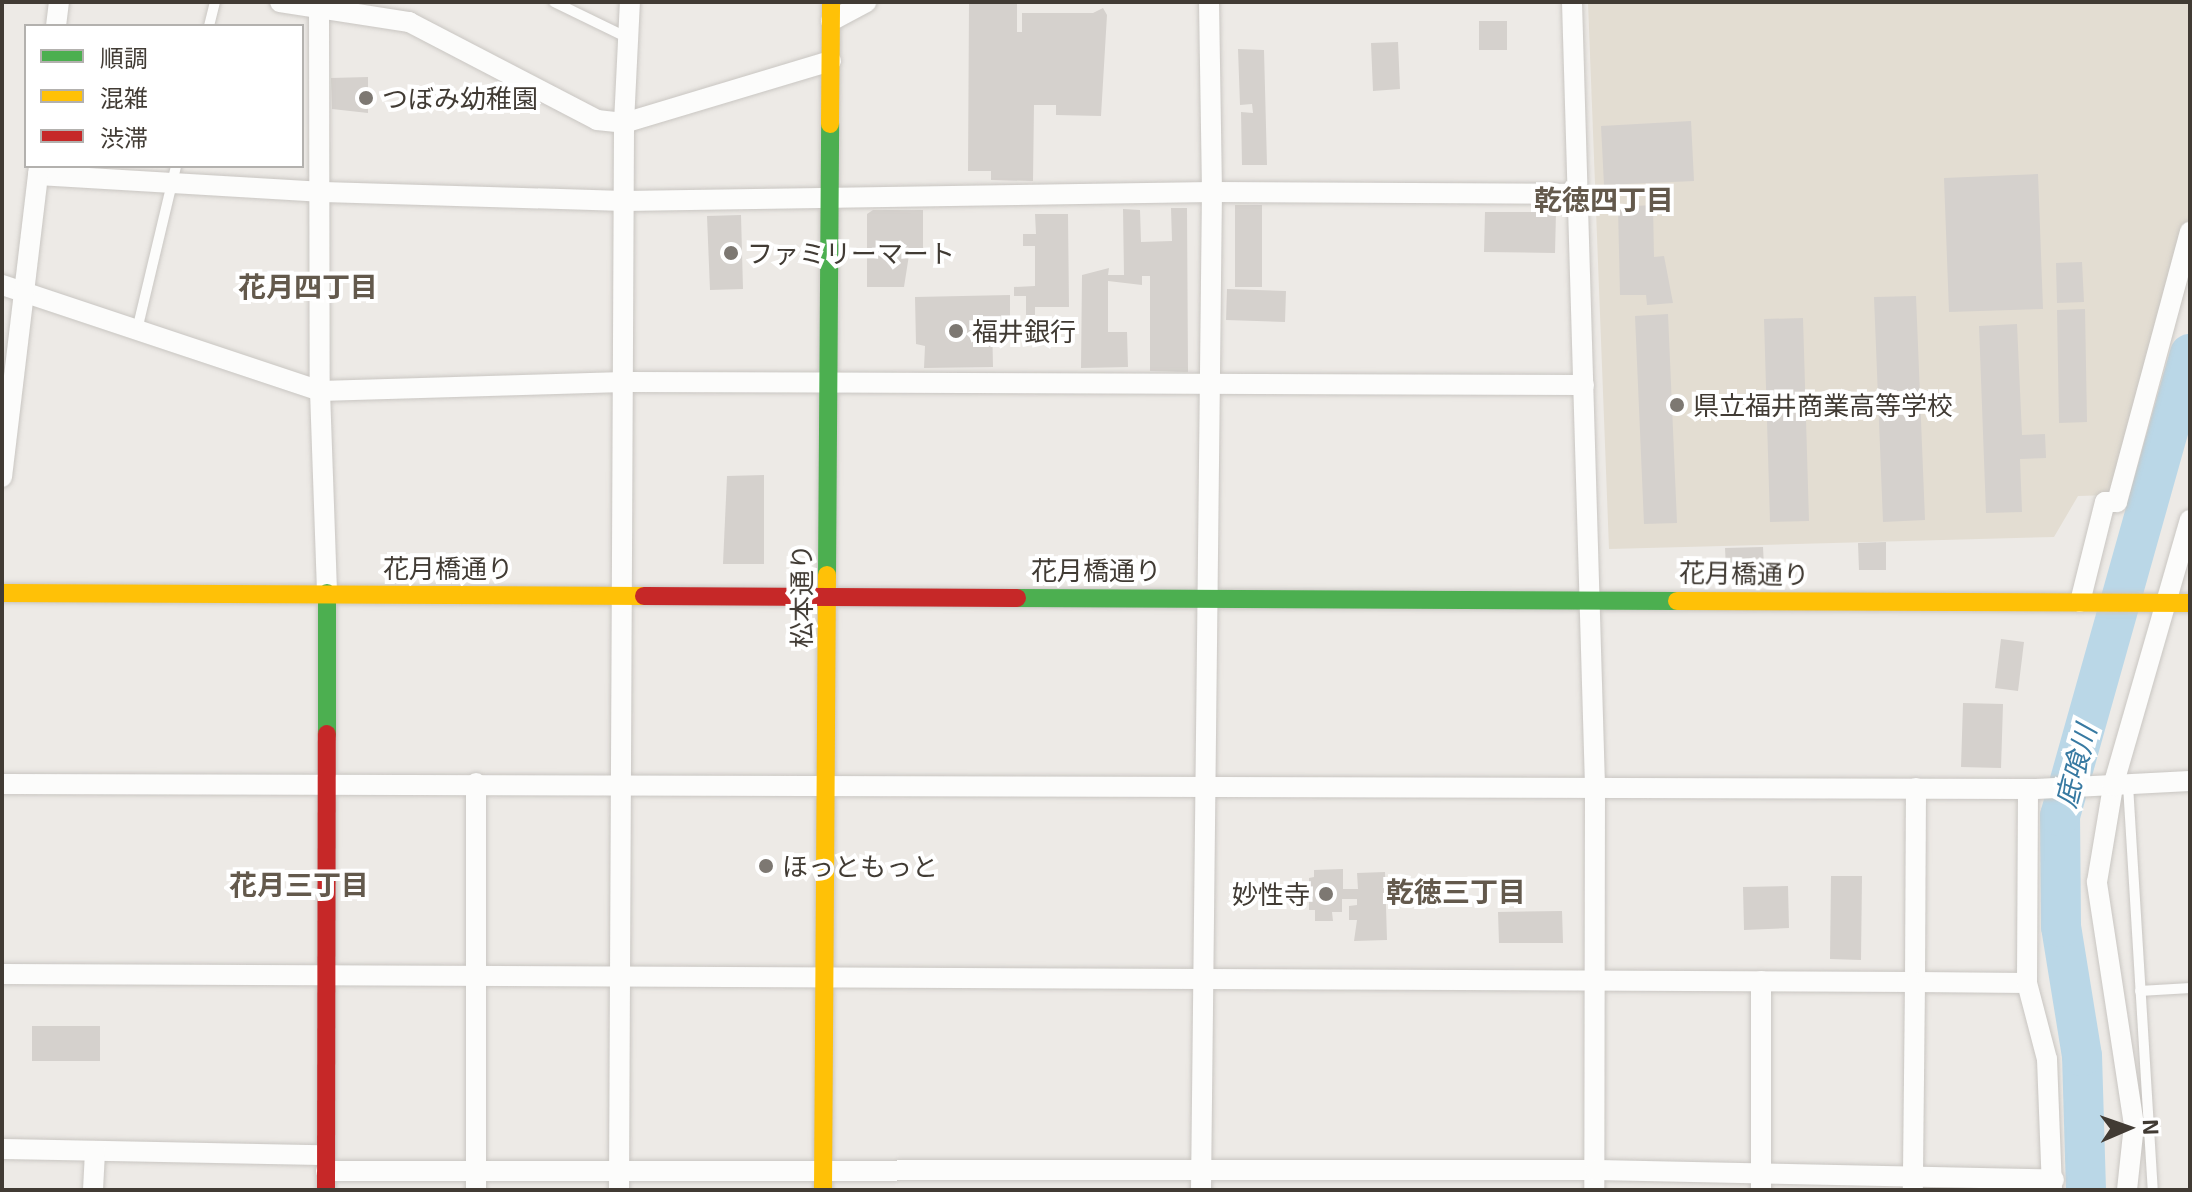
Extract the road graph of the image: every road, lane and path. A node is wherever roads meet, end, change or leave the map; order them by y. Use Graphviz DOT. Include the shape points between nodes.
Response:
graph roads {
  1 [pos="59,2"];
  2 [pos="215,2"];
  3 [pos="280,2"];
  4 [pos="554,2"];
  5 [pos="630,2"];
  6 [pos="866,2"];
  7 [pos="1209,2"];
  8 [pos="1572,2"];
  9 [pos="320,4"];
  10 [pos="831,11"];
  11 [pos="56,24"];
  12 [pos="210,24"];
  13 [pos="628,38"];
  14 [pos="831,61"];
  15 [pos="624,123"];
  16 [pos="38,170"];
  17 [pos="174,174"];
  18 [pos="323,192"];
  19 [pos="1212,192"];
  20 [pos="1579,194"];
  21 [pos="830,195"];
  22 [pos="624,201"];
  23 [pos="2190,232"];
  24 [pos="12,288"];
  25 [pos="2181,295"];
  26 [pos="137,330"];
  27 [pos="624,382"];
  28 [pos="826,382"];
  29 [pos="1584,385"];
  30 [pos="1208,386"];
  31 [pos="320,391"];
  32 [pos="2,477"];
  33 [pos="2190,520"];
  34 [pos="2,593"];
  35 [pos="327,593"];
  36 [pos="624,596"];
  37 [pos="1207,596"];
  38 [pos="827,597"];
  39 [pos="1590,597"];
  40 [pos="2088,602"];
  41 [pos="2163,602"];
  42 [pos="2190,603"];
  43 [pos="327,781"];
  44 [pos="2190,781"];
  45 [pos="476,783"];
  46 [pos="2,784"];
  47 [pos="622,784"];
  48 [pos="1205,785"];
  49 [pos="1595,785"];
  50 [pos="826,786"];
  51 [pos="2114,786"];
  52 [pos="1916,788"];
  53 [pos="2032,789"];
  54 [pos="2,974"];
  55 [pos="325,977"];
  56 [pos="476,978"];
  57 [pos="621,979"];
  58 [pos="1595,979"];
  59 [pos="824,981"];
  60 [pos="1205,981"];
  61 [pos="1761,981"];
  62 [pos="1915,982"];
  63 [pos="2027,983"];
  64 [pos="2190,988"];
  65 [pos="2140,991"];
  66 [pos="2,1149"];
  67 [pos="95,1151"];
  68 [pos="325,1172"];
  69 [pos="1594,1180"];
  70 [pos="476,1181"];
  71 [pos="619,1181"];
  72 [pos="1761,1181"];
  73 [pos="823,1182"];
  74 [pos="1201,1182"];
  75 [pos="1913,1183"];
  76 [pos="2053,1185"];
  77 [pos="93,1190"];
  78 [pos="2127,1190"];
  79 [pos="2153,1190"];
  1 -- 11 [label="street"];
  2 -- 12 [label="lane"];
  3 -- 9 [label="street"];
  4 -- 13 [label="lane"];
  5 -- 13 [label="street"];
  6 -- 10 [label="street"];
  7 -- 19 [label="street"];
  8 -- 20 [label="street"];
  9 -- 15 [label="street" via="409,22 597,120"];
  9 -- 18 [label="street"];
  10 -- 14 [label="street, 松本通り"];
  13 -- 15 [label="street"];
  14 -- 15 [label="street"];
  14 -- 21 [label="street, 松本通り"];
  15 -- 22 [label="street"];
  16 -- 17 [label="street"];
  16 -- 24 [label="street"];
  17 -- 18 [label="street"];
  17 -- 26 [label="lane"];
  18 -- 22 [label="street"];
  18 -- 31 [label="street"];
  19 -- 20 [label="street"];
  19 -- 21 [label="street"];
  19 -- 30 [label="street"];
  20 -- 29 [label="street"];
  21 -- 22 [label="street"];
  21 -- 28 [label="street, 松本通り"];
  22 -- 27 [label="street"];
  23 -- 25 [label="street"];
  24 -- 26 [label="street"];
  24 -- 32 [label="street"];
  25 -- 40 [label="street" via="2117,502 2105,502"];
  26 -- 31 [label="street"];
  27 -- 28 [label="street"];
  27 -- 31 [label="street"];
  27 -- 36 [label="street"];
  28 -- 30 [label="street"];
  28 -- 38 [label="street, 松本通り"];
  29 -- 30 [label="street"];
  29 -- 39 [label="street"];
  30 -- 37 [label="street"];
  31 -- 35 [label="street"];
  33 -- 41 [label="street"];
  34 -- 35 [label="street, 花月橋通り"];
  35 -- 36 [label="street, 花月橋通り"];
  35 -- 43 [label="street"];
  36 -- 38 [label="street, 花月橋通り"];
  36 -- 47 [label="street"];
  37 -- 38 [label="street, 花月橋通り"];
  37 -- 39 [label="street, 花月橋通り"];
  37 -- 48 [label="street"];
  38 -- 50 [label="street, 松本通り"];
  39 -- 40 [label="street, 花月橋通り"];
  39 -- 49 [label="street"];
  40 -- 41 [label="street, 花月橋通り"];
  41 -- 42 [label="street, 花月橋通り"];
  41 -- 51 [label="street"];
  43 -- 45 [label="street"];
  43 -- 46 [label="street"];
  43 -- 55 [label="street"];
  44 -- 51 [label="street"];
  45 -- 47 [label="street"];
  45 -- 56 [label="street"];
  47 -- 50 [label="street"];
  47 -- 57 [label="street"];
  48 -- 49 [label="street"];
  48 -- 50 [label="street"];
  48 -- 60 [label="street"];
  49 -- 52 [label="street"];
  49 -- 58 [label="street"];
  50 -- 59 [label="street, 松本通り"];
  51 -- 53 [label="street"];
  51 -- 65 [label="lane"];
  51 -- 78 [label="street" via="2097,895 2134,1125"];
  52 -- 53 [label="street"];
  52 -- 62 [label="street"];
  53 -- 63 [label="street"];
  54 -- 55 [label="street"];
  55 -- 56 [label="street"];
  55 -- 68 [label="street"];
  56 -- 57 [label="street"];
  56 -- 70 [label="street"];
  57 -- 59 [label="street"];
  57 -- 71 [label="street"];
  58 -- 60 [label="street"];
  58 -- 61 [label="street"];
  58 -- 69 [label="street"];
  59 -- 60 [label="street"];
  59 -- 73 [label="street, 松本通り"];
  60 -- 74 [label="street"];
  61 -- 62 [label="street"];
  61 -- 72 [label="street"];
  62 -- 63 [label="street"];
  62 -- 75 [label="street"];
  63 -- 76 [label="street" via="2047,1059"];
  64 -- 65 [label="lane"];
  65 -- 79 [label="lane"];
  66 -- 67 [label="street"];
  67 -- 68 [label="street"];
  67 -- 77 [label="street"];
  68 -- 70 [label="street"];
  69 -- 72 [label="street"];
  69 -- 74 [label="street"];
  70 -- 71 [label="street"];
  71 -- 73 [label="street"];
  72 -- 75 [label="street"];
  73 -- 74 [label="street"];
  75 -- 76 [label="street"];
}
